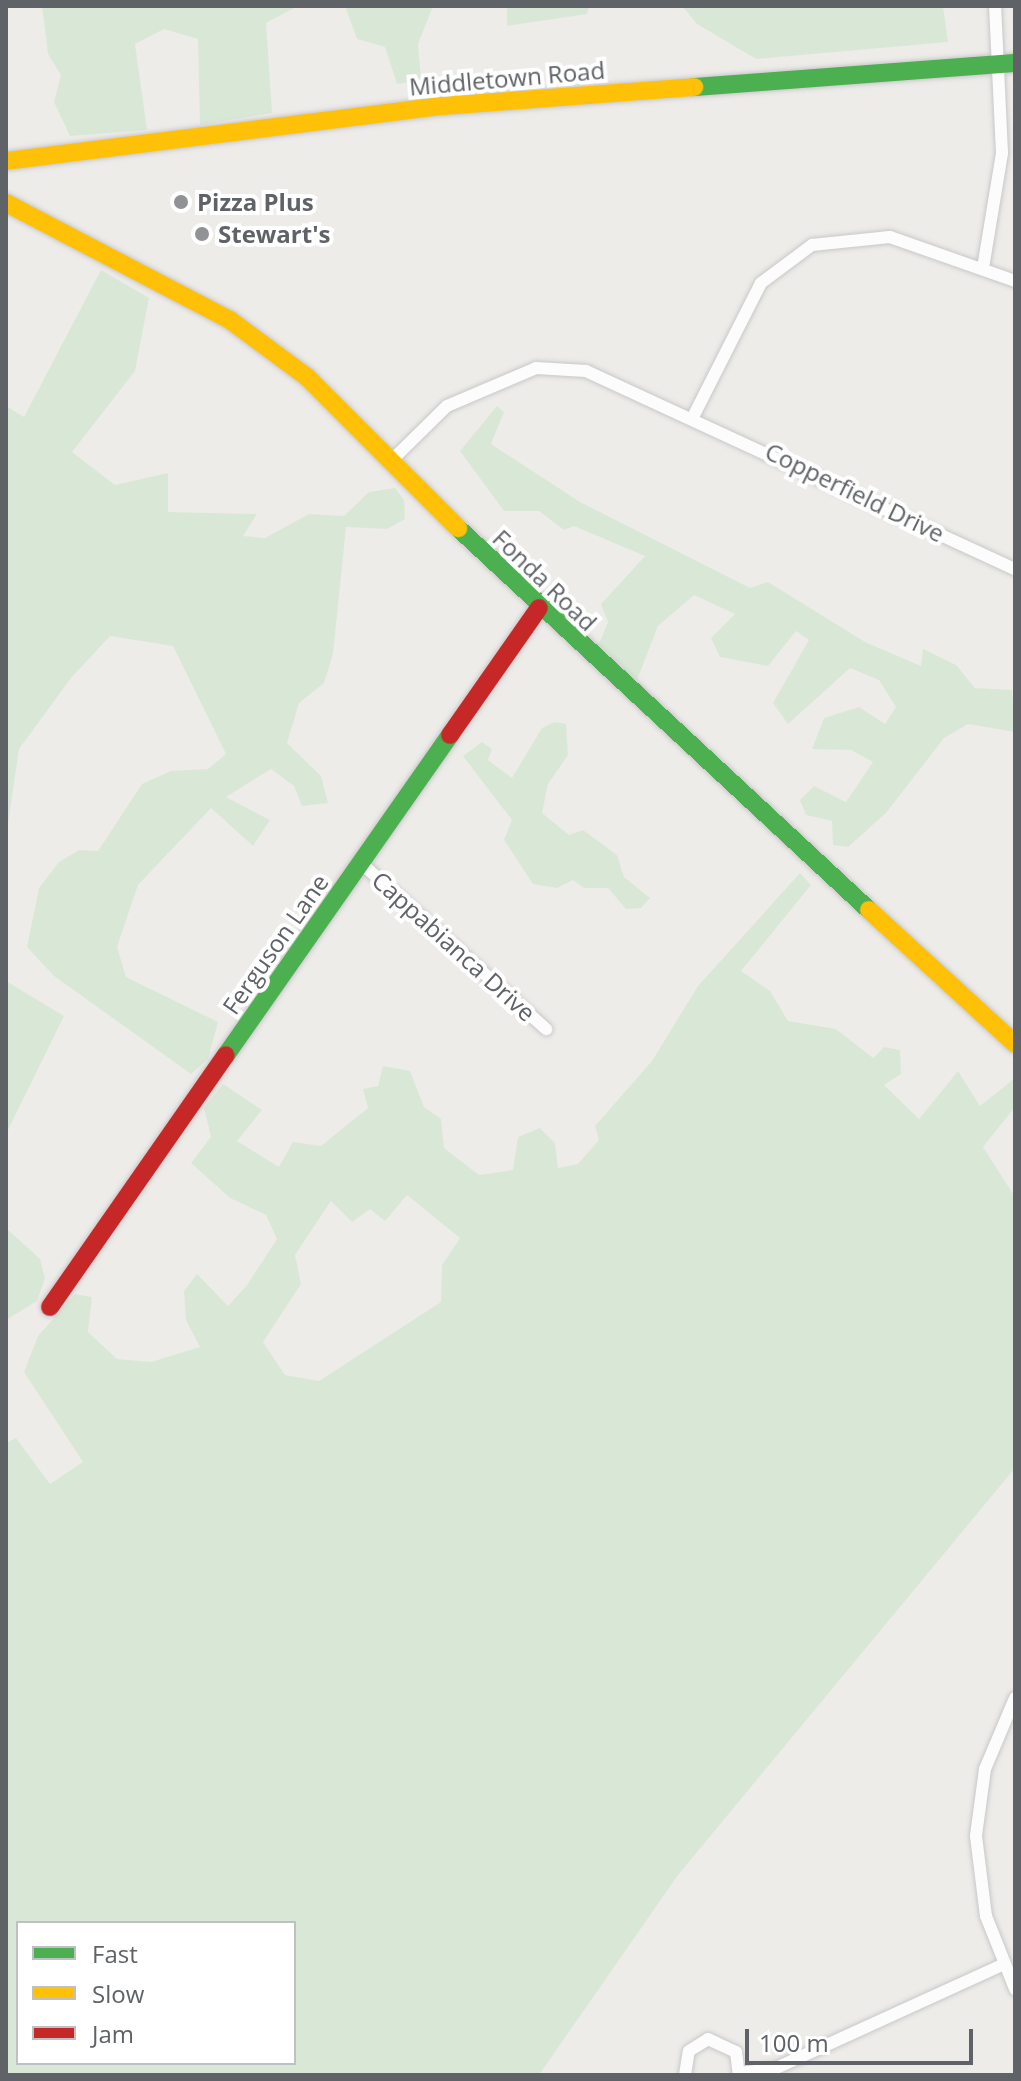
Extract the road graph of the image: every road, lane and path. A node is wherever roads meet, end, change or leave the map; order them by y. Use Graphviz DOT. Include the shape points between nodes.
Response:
graph roads {
  1 [pos="995,6"];
  2 [pos="1015,63"];
  3 [pos="996,64"];
  4 [pos="6,161"];
  5 [pos="6,203"];
  6 [pos="983,268"];
  7 [pos="1015,281"];
  8 [pos="694,415"];
  9 [pos="391,461"];
  10 [pos="1015,569"];
  11 [pos="539,608"];
  12 [pos="361,863"];
  13 [pos="546,1029"];
  14 [pos="1015,1044"];
  15 [pos="50,1307"];
  16 [pos="1015,1698"];
  17 [pos="1002,1965"];
  18 [pos="1015,1989"];
  19 [pos="739,2074"];
  20 [pos="685,2075"];
  1 -- 3 [label="street"];
  2 -- 3 [label="street, Middletown Road"];
  3 -- 4 [label="street, Middletown Road" via="442,106"];
  3 -- 6 [label="street" via="1002,153"];
  5 -- 9 [label="street, Fonda Road" via="268,344"];
  6 -- 7 [label="street"];
  6 -- 8 [label="street" via="890,237 812,245 761,283"];
  8 -- 9 [label="street, Copperfield Drive" via="586,371 536,368 447,406"];
  8 -- 10 [label="street, Copperfield Drive"];
  9 -- 11 [label="street, Fonda Road"];
  11 -- 12 [label="street, Ferguson Lane"];
  11 -- 14 [label="street, Fonda Road"];
  12 -- 13 [label="street, Cappabianca Drive"];
  12 -- 15 [label="street, Ferguson Lane"];
  16 -- 17 [label="street" via="985,1769 976,1836 986,1916"];
  17 -- 18 [label="street"];
  17 -- 19 [label="street" via="774,2069"];
  19 -- 20 [label="street" via="736,2052 708,2039 689,2051"];
}
